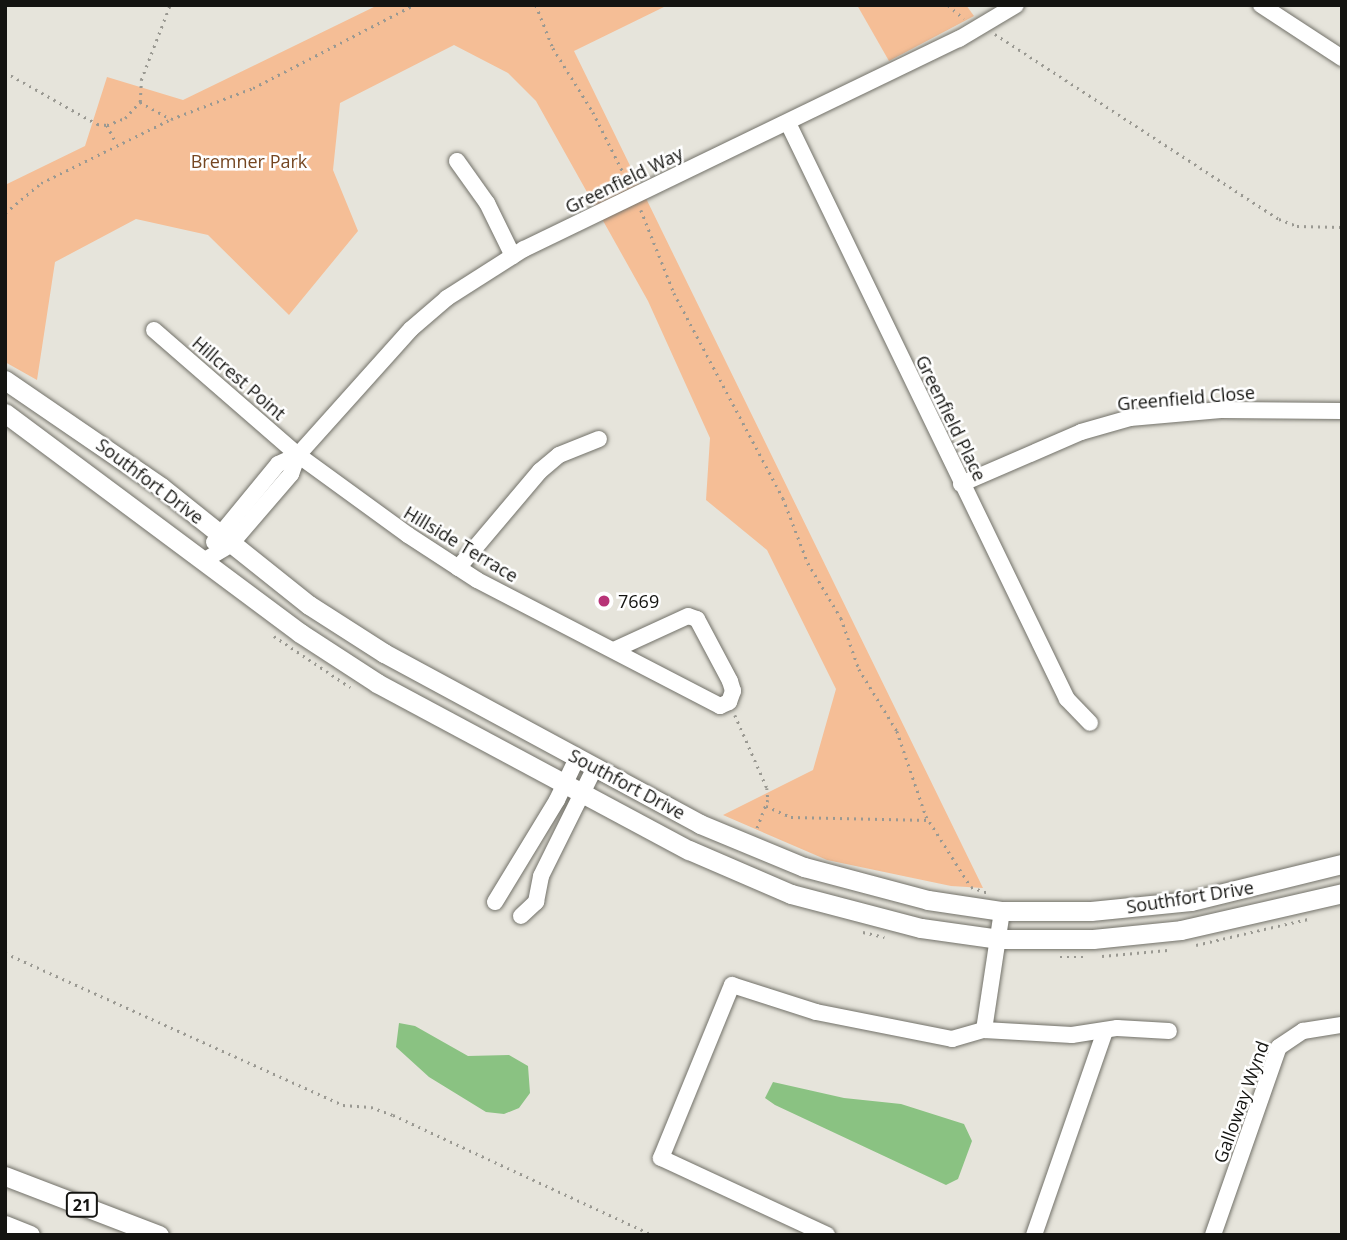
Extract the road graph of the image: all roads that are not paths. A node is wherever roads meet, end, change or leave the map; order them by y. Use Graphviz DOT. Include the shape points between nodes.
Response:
graph roads {
  1 [pos="1016,5"];
  2 [pos="1261,5"];
  3 [pos="1342,58"];
  4 [pos="788,123"];
  5 [pos="457,160"];
  6 [pos="513,256"];
  7 [pos="154,330"];
  8 [pos="5,380"];
  9 [pos="1342,411"];
  10 [pos="5,413"];
  11 [pos="599,439"];
  12 [pos="298,455"];
  13 [pos="961,484"];
  14 [pos="224,539"];
  15 [pos="205,560"];
  16 [pos="458,568"];
  17 [pos="614,650"];
  18 [pos="1090,723"];
  19 [pos="577,758"];
  20 [pos="595,767"];
  21 [pos="574,789"];
  22 [pos="1342,864"];
  23 [pos="1342,893"];
  24 [pos="495,901"];
  25 [pos="1002,911"];
  26 [pos="521,916"];
  27 [pos="999,939"];
  28 [pos="1342,1025"];
  29 [pos="984,1030"];
  30 [pos="1105,1031"];
  31 [pos="1169,1031"];
  32 [pos="5,1176"];
  33 [pos="5,1225"];
  34 [pos="30,1235"];
  35 [pos="159,1235"];
  36 [pos="827,1235"];
  37 [pos="1034,1235"];
  38 [pos="1213,1235"];
  1 -- 4 [label="street, Greenfield Way"];
  2 -- 3 [label="street"];
  4 -- 6 [label="street, Greenfield Way"];
  4 -- 13 [label="street, Greenfield Place"];
  5 -- 6 [label="street"];
  6 -- 12 [label="street, Greenfield Way" via="447,298 411,329"];
  7 -- 12 [label="street, Hillcrest Point"];
  8 -- 14 [label="main road, Southfort Drive" via="81,430"];
  9 -- 13 [label="street, Greenfield Close" via="1221,411 1130,418 1081,432"];
  10 -- 15 [label="main road, Southfort Drive"];
  11 -- 16 [label="street" via="559,455 540,471"];
  12 -- 14 [label="street, Greenfield Way" via="291,474"];
  12 -- 16 [label="street, Hillside Terrace" via="359,503"];
  13 -- 18 [label="street, Greenfield Place" via="1067,699"];
  14 -- 15 [label="street, Greenfield Way"];
  14 -- 19 [label="main road, Southfort Drive" via="384,653"];
  15 -- 21 [label="main road, Southfort Drive" via="300,633 377,682"];
  16 -- 17 [label="street, Hillside Terrace"];
  17 -- 17 [label="street, Hillside Terrace" via="688,616 697,619 730,681 729,702 720,706"];
  19 -- 20 [label="main road, Southfort Drive"];
  19 -- 21 [label="street"];
  20 -- 21 [label="street"];
  20 -- 25 [label="main road, Southfort Drive" via="700,824 804,867 891,892"];
  21 -- 24 [label="street"];
  21 -- 26 [label="street" via="541,876 536,902"];
  21 -- 27 [label="main road, Southfort Drive" via="689,850 791,894 921,928"];
  22 -- 25 [label="main road, Southfort Drive" via="1191,901 1090,911"];
  23 -- 27 [label="main road, Southfort Drive" via="1181,930 1093,939"];
  25 -- 27 [label="street"];
  27 -- 29 [label="street"];
  28 -- 38 [label="street, Galloway Wynd" via="1303,1031 1279,1048"];
  29 -- 30 [label="street" via="1072,1035"];
  29 -- 36 [label="street" via="952,1039 816,1012 732,985 661,1158"];
  30 -- 31 [label="street"];
  30 -- 37 [label="street"];
  32 -- 35 [label="main road, 21"];
  33 -- 34 [label="main road"];
}
